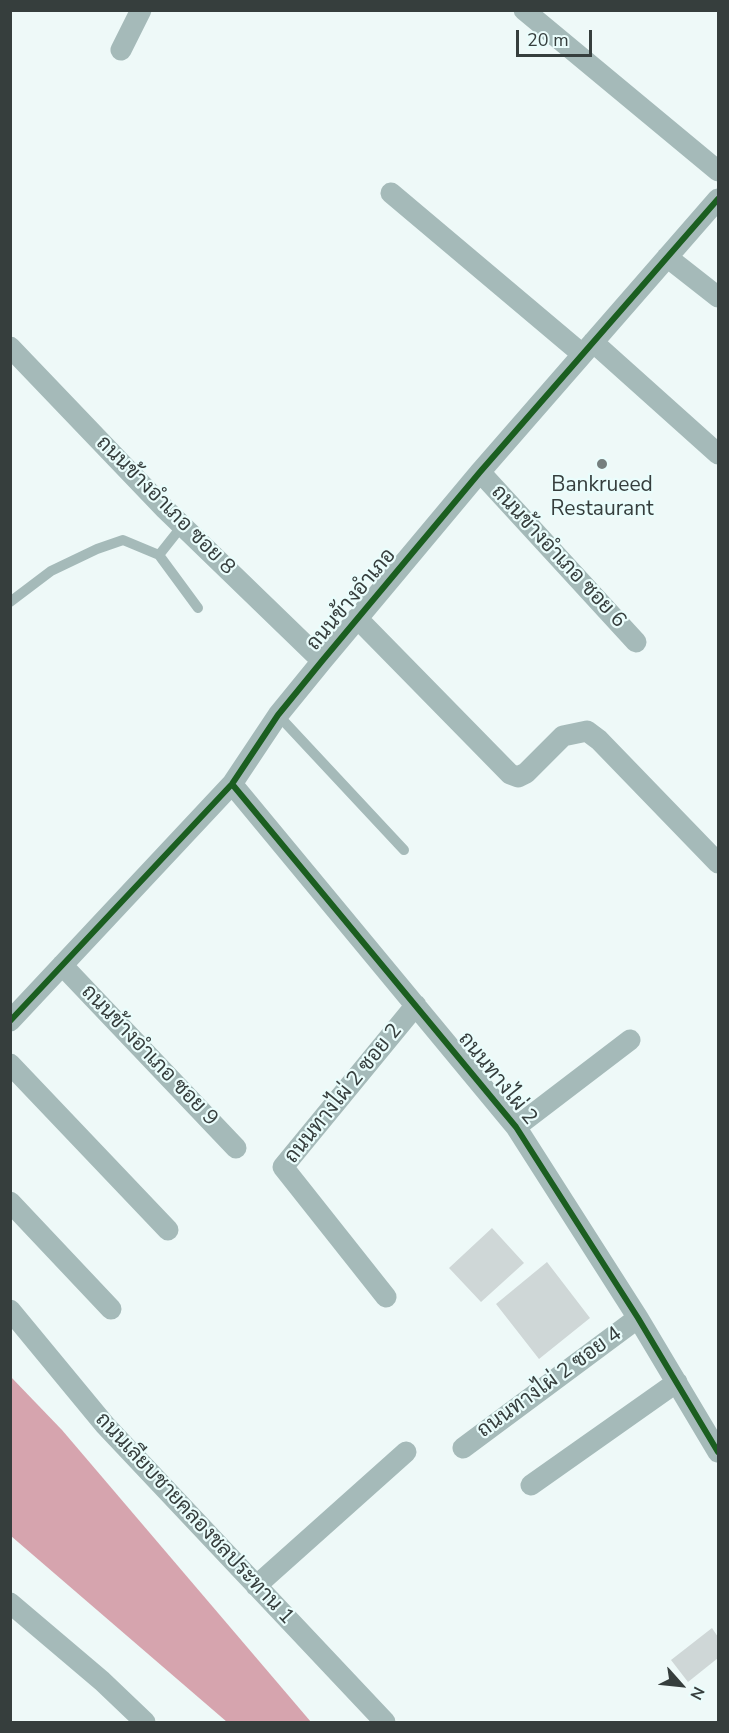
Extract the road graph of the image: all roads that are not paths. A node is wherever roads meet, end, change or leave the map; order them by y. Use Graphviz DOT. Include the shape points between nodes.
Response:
graph roads {
  1 [pos="141,10"];
  2 [pos="524,10"];
  3 [pos="121,50"];
  4 [pos="718,171"];
  5 [pos="391,193"];
  6 [pos="718,199"];
  7 [pos="667,257"];
  8 [pos="718,297"];
  9 [pos="10,347"];
  10 [pos="588,348"];
  11 [pos="718,454"];
  12 [pos="480,472"];
  13 [pos="182,526"];
  14 [pos="159,555"];
  15 [pos="10,602"];
  16 [pos="198,608"];
  17 [pos="357,618"];
  18 [pos="636,642"];
  19 [pos="322,661"];
  20 [pos="278,715"];
  21 [pos="232,784"];
  22 [pos="404,850"];
  23 [pos="718,863"];
  24 [pos="62,965"];
  25 [pos="416,1005"];
  26 [pos="10,1021"];
  27 [pos="630,1040"];
  28 [pos="10,1064"];
  29 [pos="516,1126"];
  30 [pos="236,1148"];
  31 [pos="10,1202"];
  32 [pos="168,1230"];
  33 [pos="386,1298"];
  34 [pos="111,1309"];
  35 [pos="10,1310"];
  36 [pos="638,1318"];
  37 [pos="677,1382"];
  38 [pos="463,1448"];
  39 [pos="406,1452"];
  40 [pos="718,1452"];
  41 [pos="531,1485"];
  42 [pos="256,1586"];
  43 [pos="10,1604"];
  44 [pos="145,1722"];
  45 [pos="385,1722"];
  1 -- 3 [label="street"];
  2 -- 4 [label="street"];
  5 -- 10 [label="street"];
  6 -- 7 [label="street, ถนนข้างอำเภอ"];
  7 -- 8 [label="street"];
  7 -- 10 [label="street, ถนนข้างอำเภอ"];
  9 -- 13 [label="street, ถนนข้างอำเภอ ซอย 8"];
  10 -- 11 [label="street"];
  10 -- 12 [label="street, ถนนข้างอำเภอ"];
  12 -- 17 [label="street, ถนนข้างอำเภอ"];
  12 -- 18 [label="street, ถนนข้างอำเภอ ซอย 6"];
  13 -- 14 [label="lane"];
  13 -- 19 [label="street, ถนนข้างอำเภอ ซอย 8"];
  14 -- 15 [label="lane" via="123,540 51,572"];
  14 -- 16 [label="lane"];
  17 -- 19 [label="street, ถนนข้างอำเภอ"];
  17 -- 23 [label="street" via="510,774 518,777 526,773 563,736 587,732"];
  19 -- 20 [label="street, ถนนข้างอำเภอ"];
  20 -- 21 [label="street, ถนนข้างอำเภอ"];
  20 -- 22 [label="lane"];
  21 -- 24 [label="street, ถนนข้างอำเภอ"];
  21 -- 25 [label="street, ถนนทางไผ่ 2"];
  24 -- 26 [label="street, ถนนข้างอำเภอ"];
  24 -- 30 [label="street, ถนนข้างอำเภอ ซอย 9"];
  25 -- 29 [label="street, ถนนทางไผ่ 2"];
  25 -- 33 [label="street, ถนนทางไผ่ 2 ซอย 2" via="283,1167"];
  27 -- 29 [label="street"];
  28 -- 32 [label="street"];
  29 -- 36 [label="street, ถนนทางไผ่ 2"];
  31 -- 34 [label="street"];
  35 -- 42 [label="street, ถนนเลียบชายคลองชลประทาน 1" via="105,1425"];
  36 -- 37 [label="street, ถนนทางไผ่ 2"];
  36 -- 38 [label="street, ถนนทางไผ่ 2 ซอย 4"];
  37 -- 40 [label="street, ถนนทางไผ่ 2"];
  37 -- 41 [label="street"];
  39 -- 42 [label="street"];
  42 -- 45 [label="street, ถนนเลียบชายคลองชลประทาน 1"];
  43 -- 44 [label="street"];
}
